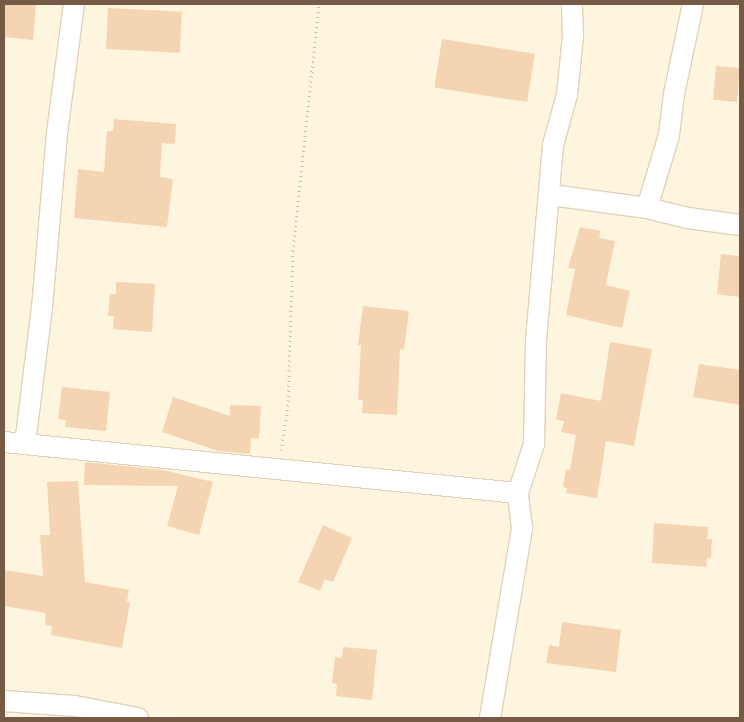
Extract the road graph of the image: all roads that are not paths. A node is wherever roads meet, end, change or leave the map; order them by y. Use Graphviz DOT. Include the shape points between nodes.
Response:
graph roads {
  1 [pos="74,4"];
  2 [pos="572,4"];
  3 [pos="693,4"];
  4 [pos="551,195"];
  5 [pos="647,208"];
  6 [pos="740,225"];
  7 [pos="4,442"];
  8 [pos="25,444"];
  9 [pos="518,493"];
  10 [pos="4,701"];
  11 [pos="138,718"];
  12 [pos="490,718"];
  1 -- 8 [label="street" via="57,133 42,308"];
  2 -- 4 [label="street" via="573,36 567,95 553,145"];
  3 -- 5 [label="street" via="669,135"];
  4 -- 5 [label="street"];
  4 -- 9 [label="street" via="536,340 534,444"];
  5 -- 6 [label="street"];
  7 -- 8 [label="street"];
  8 -- 9 [label="street"];
  9 -- 12 [label="street" via="522,528"];
  10 -- 11 [label="street" via="75,706"];
}
